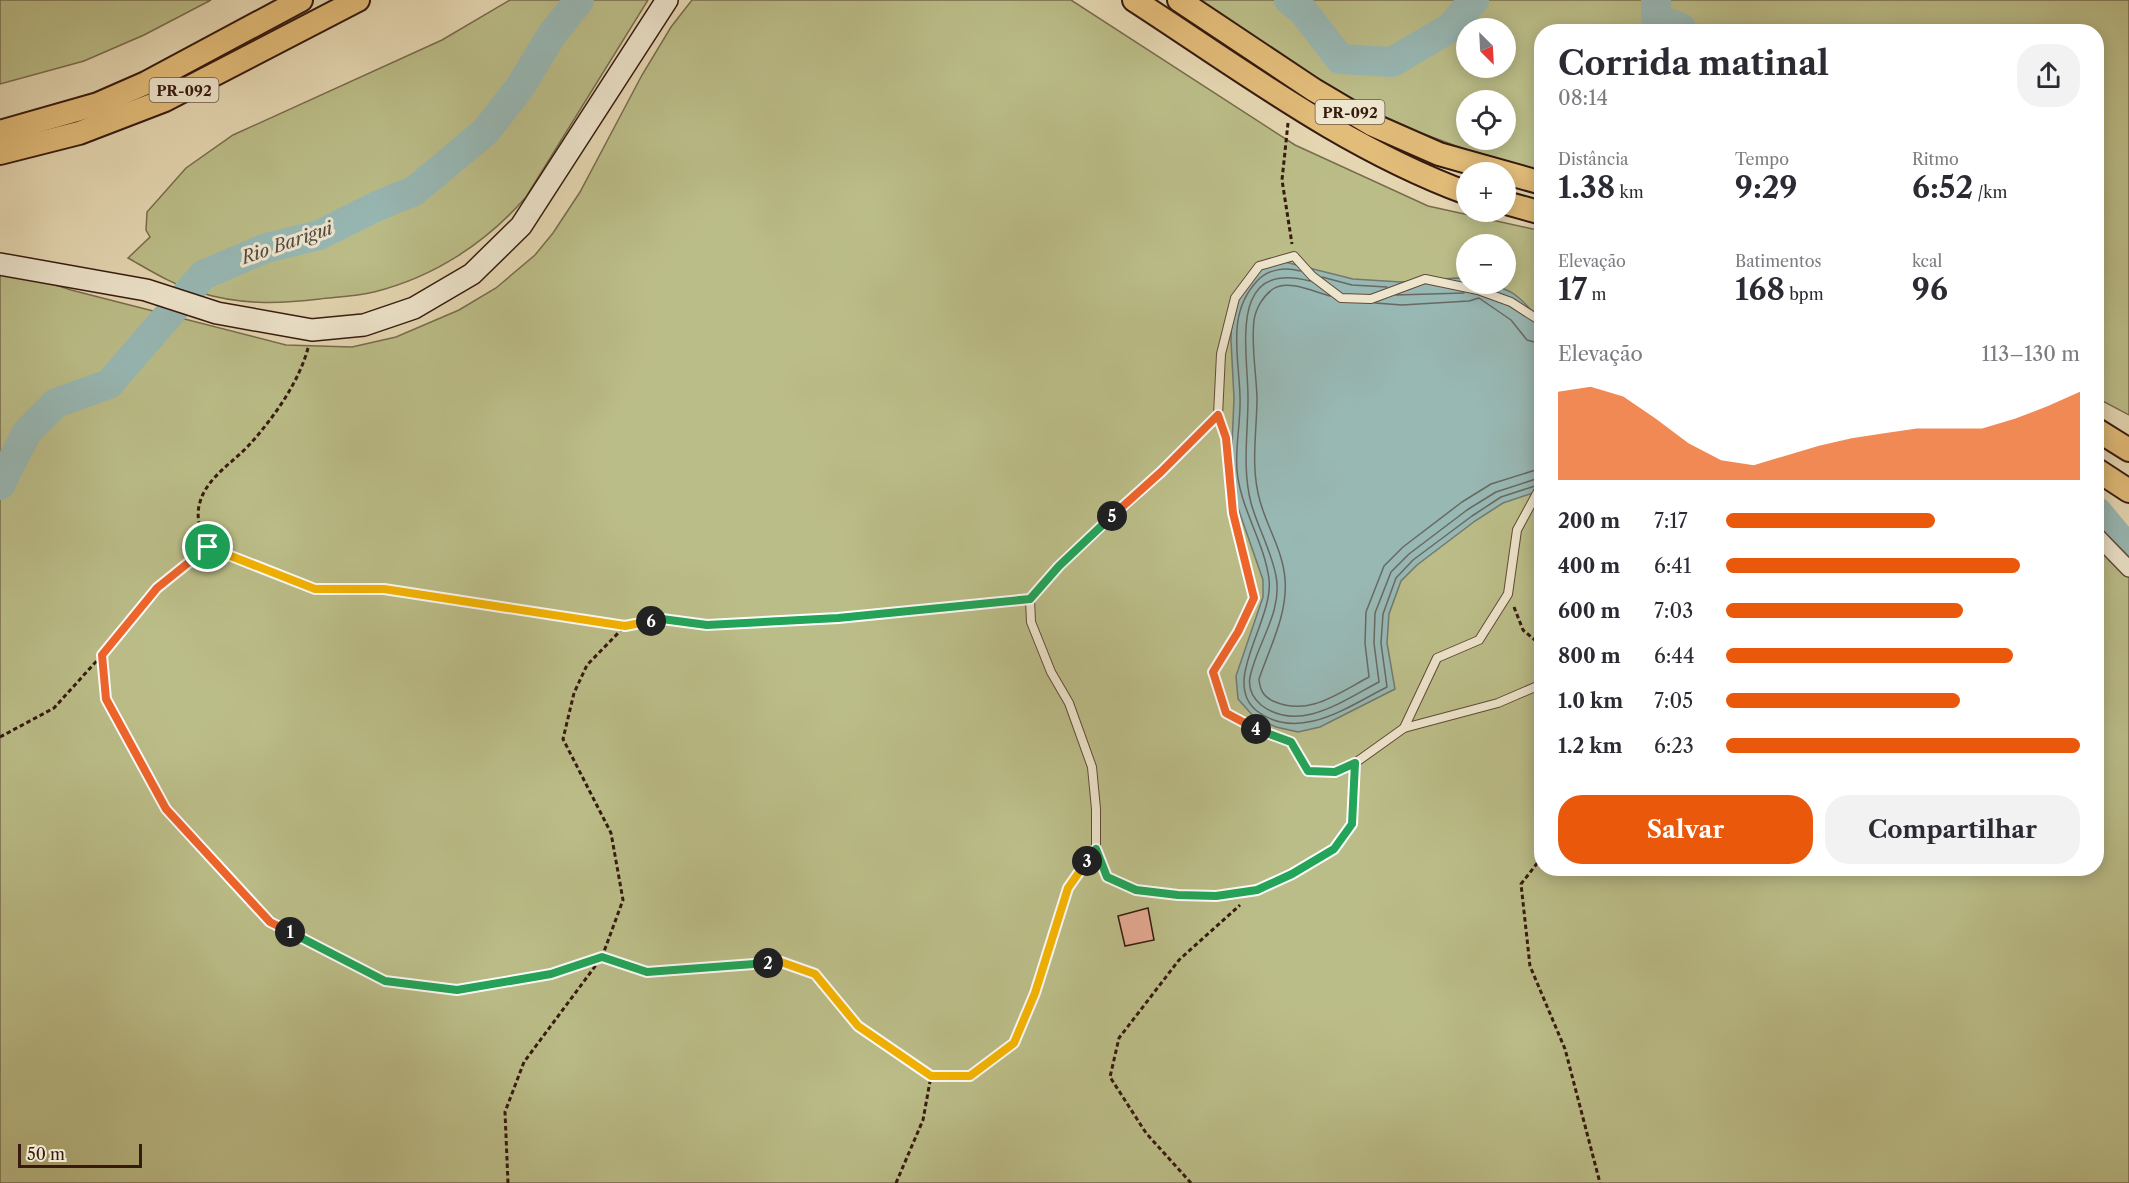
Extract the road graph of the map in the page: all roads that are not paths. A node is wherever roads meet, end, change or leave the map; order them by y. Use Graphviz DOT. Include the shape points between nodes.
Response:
graph roads {
  1 [pos="301,0"];
  2 [pos="358,0"];
  3 [pos="667,0"];
  4 [pos="1134,0"];
  5 [pos="1179,0"];
  6 [pos="0,132"];
  7 [pos="0,153"];
  8 [pos="1534,181"];
  9 [pos="1456,188"];
  10 [pos="1516,206"];
  11 [pos="1534,211"];
  12 [pos="0,264"];
  13 [pos="1534,317"];
  14 [pos="2104,434"];
  15 [pos="2129,450"];
  16 [pos="2104,475"];
  17 [pos="2129,491"];
  18 [pos="1534,499"];
  19 [pos="2104,543"];
  20 [pos="2129,570"];
  21 [pos="1534,687"];
  22 [pos="1404,728"];
  1 -- 6 [label="main road, PR-092" via="146,83 98,104"];
  2 -- 7 [label="main road, PR-092" via="165,100 79,133"];
  3 -- 12 [label="main road" via="520,226 472,274 414,308 364,325 312,330 217,313 146,290"];
  4 -- 9 [label="main road, PR-092" via="1290,103 1384,157"];
  5 -- 8 [label="main road, PR-092" via="1373,125 1439,154"];
  10 -- 11 [label="main road"];
  13 -- 22 [label="lane" via="1489,294 1425,279 1371,299 1341,298 1294,256 1259,267 1235,298 1221,354 1218,415 1059,566 1030,599 1031,622 1069,703 1092,767 1096,849 1107,877 1136,890 1216,896 1257,890 1334,849 1352,824 1355,763"];
  14 -- 15 [label="main road"];
  16 -- 17 [label="main road"];
  18 -- 22 [label="lane" via="1517,530 1508,594 1479,640 1437,658"];
  19 -- 20 [label="street"];
  21 -- 22 [label="lane" via="1498,703"];
}
